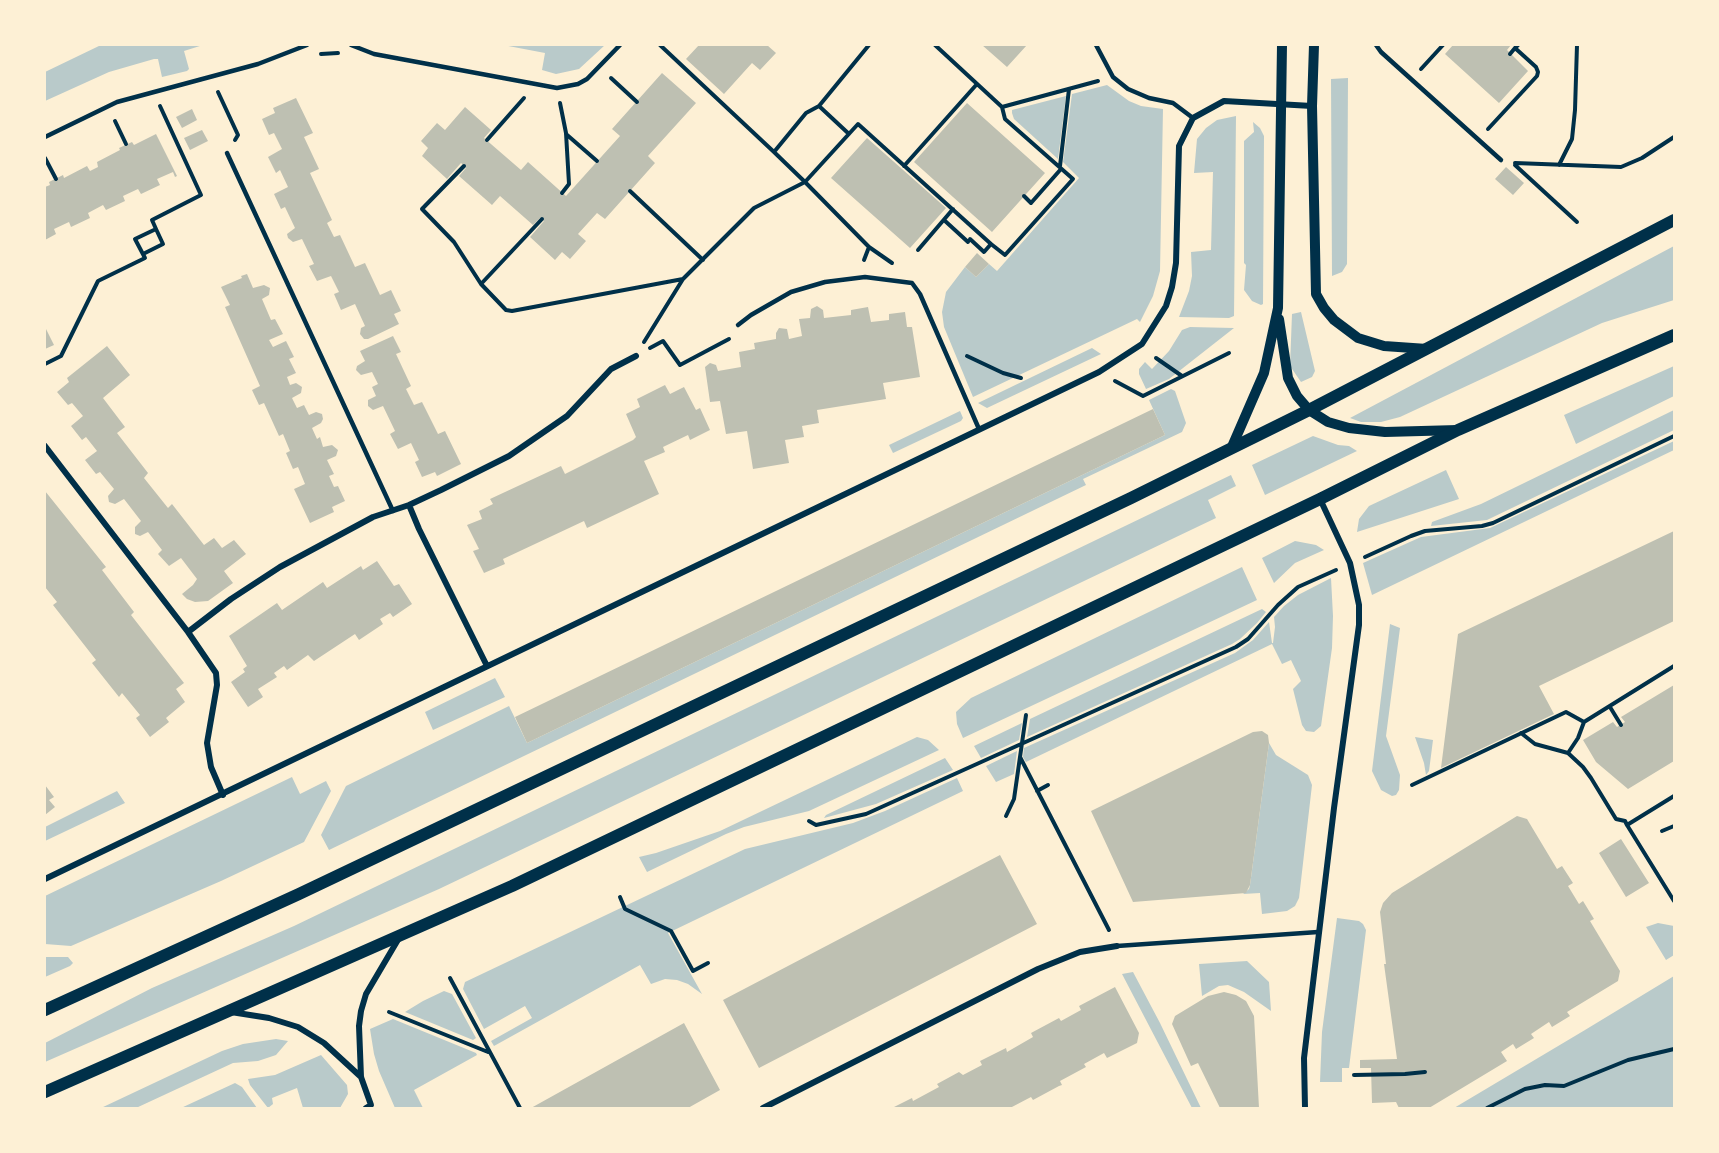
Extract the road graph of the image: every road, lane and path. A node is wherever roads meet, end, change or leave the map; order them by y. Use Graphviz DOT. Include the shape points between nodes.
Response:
graph roads {
  1 [pos="307,45"];
  2 [pos="351,45"];
  3 [pos="620,45"];
  4 [pos="660,45"];
  5 [pos="869,45"];
  6 [pos="935,45"];
  7 [pos="1096,45"];
  8 [pos="1282,45"];
  9 [pos="1314,45"];
  10 [pos="1376,45"];
  11 [pos="1443,45"];
  12 [pos="1576,45"];
  13 [pos="1517,46"];
  14 [pos="1510,54"];
  15 [pos="599,68"];
  16 [pos="1113,77"];
  17 [pos="1412,79"];
  18 [pos="537,84"];
  19 [pos="977,84"];
  20 [pos="557,88"];
  21 [pos="1069,89"];
  22 [pos="218,91"];
  23 [pos="637,102"];
  24 [pos="159,105"];
  25 [pos="1281,105"];
  26 [pos="819,106"];
  27 [pos="1312,106"];
  28 [pos="1002,107"];
  29 [pos="1193,118"];
  30 [pos="114,119"];
  31 [pos="566,133"];
  32 [pos="849,134"];
  33 [pos="45,137"];
  34 [pos="1674,137"];
  35 [pos="1479,139"];
  36 [pos="487,140"];
  37 [pos="126,144"];
  38 [pos="774,152"];
  39 [pos="227,153"];
  40 [pos="45,158"];
  41 [pos="1501,160"];
  42 [pos="597,161"];
  43 [pos="1514,163"];
  44 [pos="1559,165"];
  45 [pos="464,166"];
  46 [pos="904,166"];
  47 [pos="1060,168"];
  48 [pos="56,179"];
  49 [pos="805,182"];
  50 [pos="630,191"];
  51 [pos="562,193"];
  52 [pos="1024,196"];
  53 [pos="953,209"];
  54 [pos="542,219"];
  55 [pos="944,220"];
  56 [pos="1674,220"];
  57 [pos="1577,222"];
  58 [pos="156,229"];
  59 [pos="992,244"];
  60 [pos="918,250"];
  61 [pos="142,254"];
  62 [pos="703,260"];
  63 [pos="683,279"];
  64 [pos="912,283"];
  65 [pos="482,284"];
  66 [pos="1278,308"];
  67 [pos="738,325"];
  68 [pos="1674,335"];
  69 [pos="941,342"];
  70 [pos="1427,349"];
  71 [pos="1230,353"];
  72 [pos="636,356"];
  73 [pos="1156,358"];
  74 [pos="45,364"];
  75 [pos="1099,372"];
  76 [pos="1182,376"];
  77 [pos="1021,378"];
  78 [pos="1309,410"];
  79 [pos="979,429"];
  80 [pos="1458,430"];
  81 [pos="1674,436"];
  82 [pos="45,446"];
  83 [pos="1231,449"];
  84 [pos="1320,499"];
  85 [pos="409,505"];
  86 [pos="393,510"];
  87 [pos="1363,558"];
  88 [pos="1337,570"];
  89 [pos="188,632"];
  90 [pos="487,666"];
  91 [pos="1674,666"];
  92 [pos="1610,707"];
  93 [pos="1026,715"];
  94 [pos="1584,722"];
  95 [pos="1621,725"];
  96 [pos="1521,733"];
  97 [pos="1022,744"];
  98 [pos="1568,753"];
  99 [pos="1020,757"];
  100 [pos="1048,785"];
  101 [pos="1412,785"];
  102 [pos="1037,791"];
  103 [pos="223,795"];
  104 [pos="1674,796"];
  105 [pos="1006,816"];
  106 [pos="808,821"];
  107 [pos="1627,825"];
  108 [pos="1674,826"];
  109 [pos="1662,831"];
  110 [pos="45,879"];
  111 [pos="620,897"];
  112 [pos="1674,901"];
  113 [pos="1109,931"];
  114 [pos="1318,932"];
  115 [pos="400,937"];
  116 [pos="1117,946"];
  117 [pos="708,963"];
  118 [pos="450,978"];
  119 [pos="45,1010"];
  120 [pos="229,1012"];
  121 [pos="389,1012"];
  122 [pos="1674,1048"];
  123 [pos="490,1053"];
  124 [pos="1425,1072"];
  125 [pos="1354,1075"];
  126 [pos="361,1077"];
  127 [pos="45,1092"];
  128 [pos="366,1108"];
  129 [pos="520,1108"];
  130 [pos="763,1108"];
  131 [pos="1305,1108"];
  132 [pos="1487,1108"];
  1 -- 33 [label="lane" via="258,64 117,102"];
  2 -- 18 [label="lane" via="374,54"];
  3 -- 15 [label="lane"];
  4 -- 38 [label="path"];
  5 -- 26 [label="path"];
  6 -- 19 [label="path"];
  7 -- 16 [label="lane"];
  8 -- 25 [label="street"];
  9 -- 27 [label="street"];
  10 -- 17 [label="lane"];
  11 -- 17 [label="path"];
  12 -- 44 [label="path" via="1572,139"];
  13 -- 14 [label="path"];
  13 -- 35 [label="path" via="1538,72"];
  15 -- 20 [label="lane" via="578,84"];
  15 -- 23 [label="path"];
  16 -- 21 [label="path"];
  16 -- 29 [label="lane" via="1128,89 1173,103"];
  17 -- 35 [label="lane"];
  18 -- 20 [label="lane"];
  18 -- 36 [label="path"];
  19 -- 28 [label="path"];
  19 -- 46 [label="path"];
  20 -- 31 [label="path"];
  21 -- 28 [label="path"];
  21 -- 47 [label="path"];
  22 -- 39 [label="path" via="238,135"];
  24 -- 58 [label="path" via="201,195 152,220"];
  25 -- 27 [label="street"];
  25 -- 29 [label="street" via="1224,101"];
  25 -- 66 [label="street"];
  26 -- 32 [label="path"];
  26 -- 38 [label="path" via="806,113"];
  27 -- 70 [label="street" via="1317,294 1334,320 1358,338 1384,346"];
  28 -- 47 [label="path" via="1005,118"];
  29 -- 75 [label="street" via="1179,146 1176,263 1166,306 1142,344"];
  30 -- 37 [label="path"];
  31 -- 42 [label="path"];
  31 -- 51 [label="path" via="569,184"];
  32 -- 46 [label="path" via="858,124"];
  32 -- 49 [label="path"];
  34 -- 44 [label="path" via="1621,167"];
  35 -- 41 [label="lane"];
  38 -- 49 [label="path"];
  39 -- 86 [label="lane"];
  40 -- 48 [label="path"];
  41 -- 43 [label="path"];
  43 -- 44 [label="path"];
  43 -- 57 [label="path"];
  45 -- 65 [label="path" via="422,209 454,242"];
  46 -- 53 [label="path"];
  47 -- 52 [label="path" via="1031,203"];
  47 -- 59 [label="path" via="1073,179 1005,255"];
  49 -- 62 [label="path" via="754,208"];
  49 -- 64 [label="path" via="869,247"];
  50 -- 62 [label="path"];
  53 -- 55 [label="path"];
  53 -- 59 [label="path"];
  54 -- 65 [label="path"];
  55 -- 59 [label="path" via="984,252"];
  55 -- 60 [label="path"];
  56 -- 70 [label="main road"];
  58 -- 61 [label="path" via="163,244"];
  58 -- 61 [label="path" via="135,239"];
  61 -- 74 [label="path" via="145,258 98,281 61,356"];
  62 -- 63 [label="path"];
  63 -- 65 [label="path" via="512,311 503,308"];
  63 -- 72 [label="path"];
  64 -- 67 [label="lane" via="865,277 825,282 791,292"];
  64 -- 69 [label="lane"];
  66 -- 78 [label="street" via="1288,378"];
  66 -- 83 [label="street" via="1264,373"];
  67 -- 72 [label="path" via="741,332 680,365 663,341"];
  68 -- 80 [label="main road"];
  69 -- 77 [label="path"];
  69 -- 79 [label="lane"];
  70 -- 78 [label="main road"];
  71 -- 76 [label="path"];
  72 -- 85 [label="street" via="611,369 567,416 509,456"];
  73 -- 76 [label="path"];
  75 -- 76 [label="path" via="1143,396"];
  75 -- 79 [label="street"];
  78 -- 80 [label="street" via="1328,422 1366,431"];
  78 -- 83 [label="main road"];
  79 -- 90 [label="street"];
  80 -- 84 [label="main road"];
  81 -- 87 [label="path" via="1493,523 1425,531"];
  82 -- 89 [label="street"];
  83 -- 119 [label="main road" via="299,894"];
  84 -- 114 [label="street" via="1350,563 1359,625"];
  84 -- 115 [label="main road"];
  85 -- 86 [label="street"];
  85 -- 90 [label="street"];
  86 -- 89 [label="street" via="264,576"];
  88 -- 97 [label="path" via="1298,587 1236,647"];
  89 -- 103 [label="street" via="216,673 207,743 211,767"];
  90 -- 103 [label="street"];
  91 -- 92 [label="path"];
  92 -- 94 [label="path"];
  92 -- 95 [label="path"];
  93 -- 97 [label="path"];
  94 -- 96 [label="path" via="1566,712"];
  94 -- 98 [label="path"];
  96 -- 98 [label="path" via="1535,744"];
  96 -- 101 [label="path"];
  97 -- 99 [label="path"];
  97 -- 106 [label="path" via="866,814 816,825"];
  98 -- 107 [label="path" via="1583,767 1616,819"];
  99 -- 102 [label="path"];
  99 -- 105 [label="path" via="1014,799"];
  100 -- 102 [label="path"];
  102 -- 113 [label="path"];
  103 -- 110 [label="street"];
  104 -- 107 [label="path"];
  107 -- 112 [label="path"];
  108 -- 109 [label="path"];
  111 -- 117 [label="path" via="625,909 672,931 693,971"];
  114 -- 116 [label="lane"];
  114 -- 131 [label="street" via="1304,1058"];
  115 -- 120 [label="main road"];
  115 -- 126 [label="street" via="366,994 361,1011"];
  116 -- 130 [label="street" via="1080,952 1046,965"];
  118 -- 123 [label="path"];
  120 -- 126 [label="street" via="298,1027 324,1043"];
  120 -- 127 [label="main road"];
  121 -- 123 [label="path"];
  122 -- 132 [label="path" via="1628,1060 1564,1086 1545,1084 1525,1089"];
  123 -- 129 [label="path"];
  124 -- 125 [label="path"];
  126 -- 128 [label="street" via="371,1105"];
}
